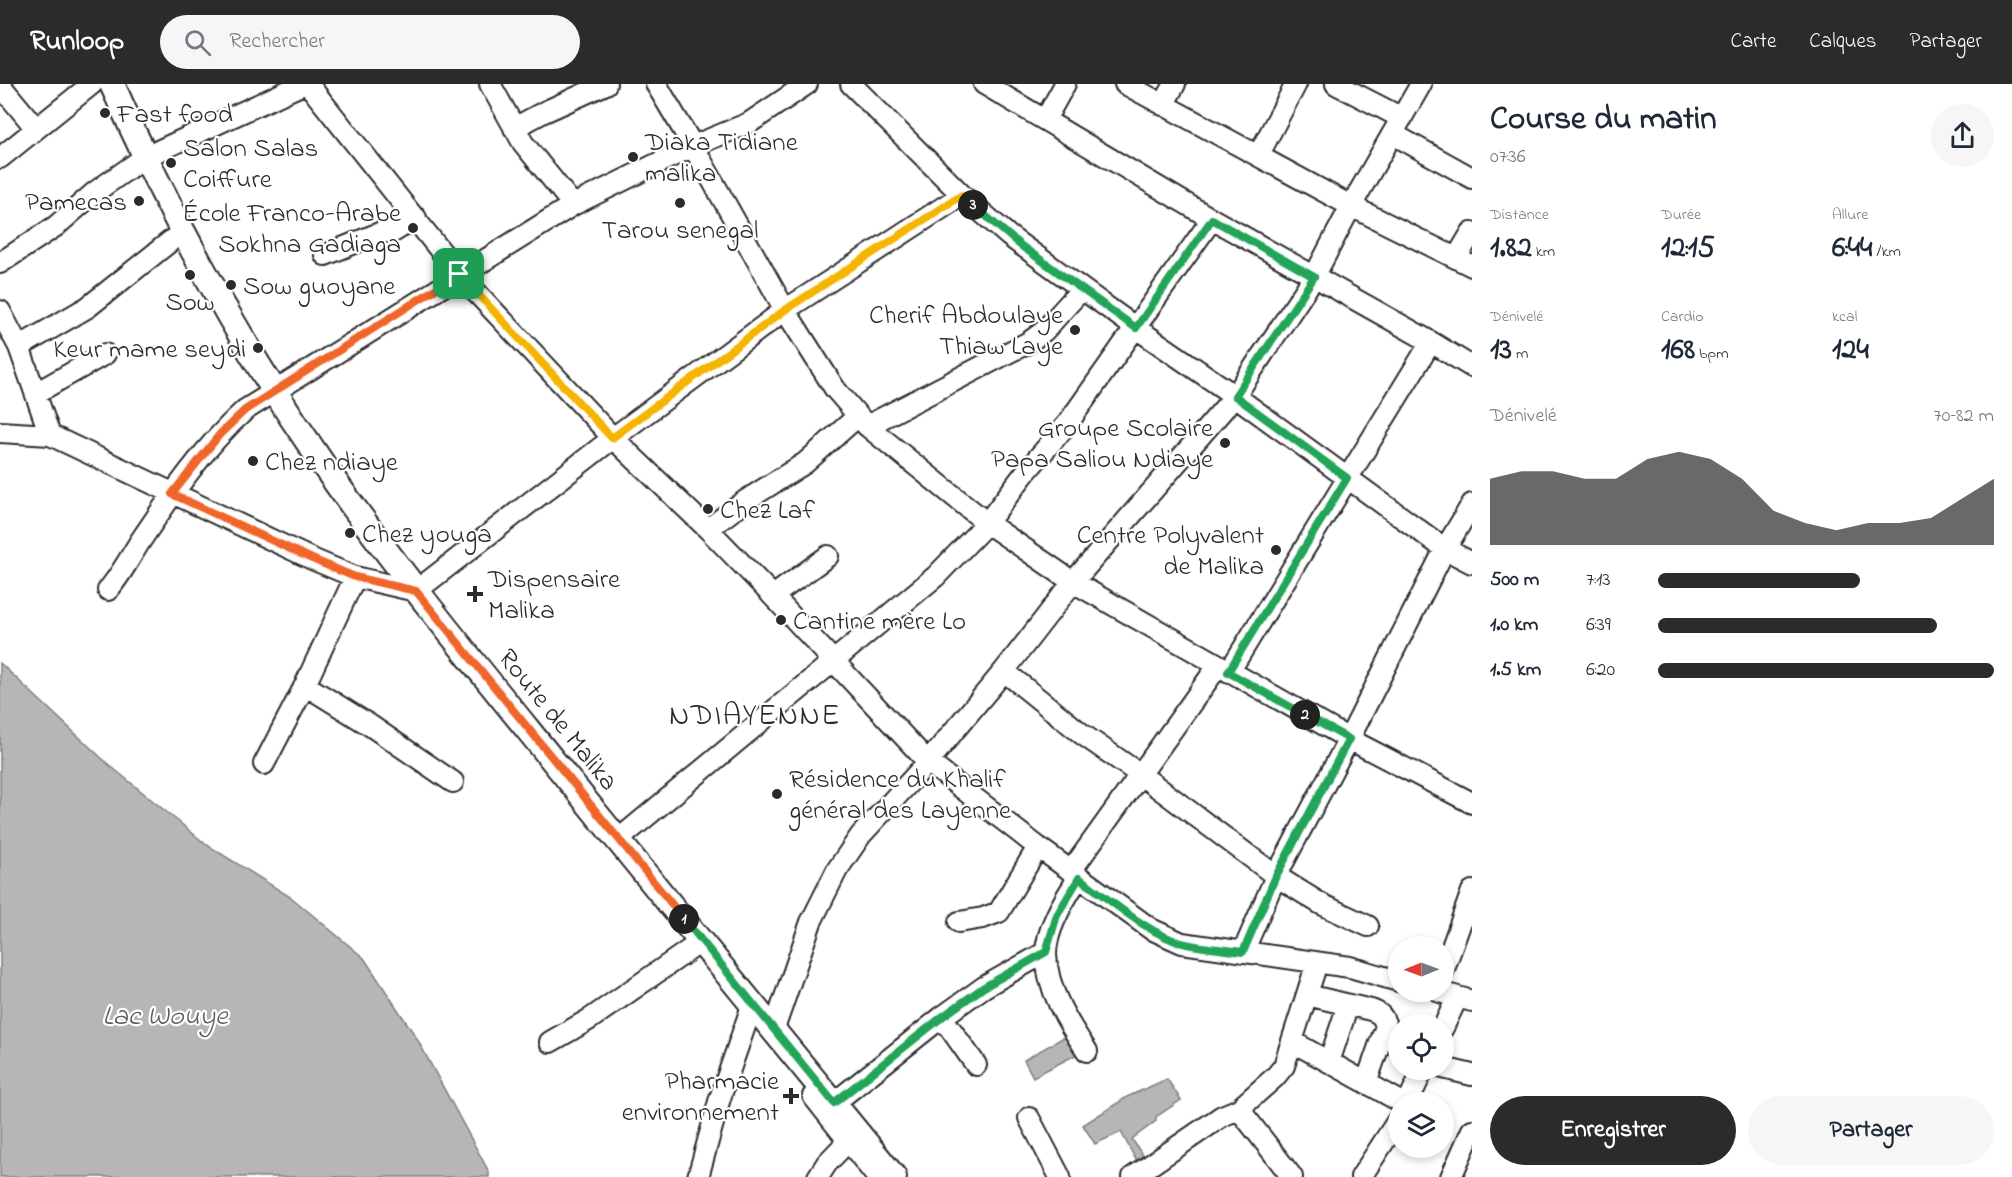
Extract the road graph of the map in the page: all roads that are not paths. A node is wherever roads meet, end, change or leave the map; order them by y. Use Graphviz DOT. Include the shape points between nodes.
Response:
graph roads {
  1 [pos="92,84"];
  2 [pos="112,84"];
  3 [pos="305,84"];
  4 [pos="490,84"];
  5 [pos="606,84"];
  6 [pos="656,84"];
  7 [pos="807,84"];
  8 [pos="851,84"];
  9 [pos="984,84"];
  10 [pos="1065,84"];
  11 [pos="1125,84"];
  12 [pos="1175,84"];
  13 [pos="1296,84"];
  14 [pos="1336,84"];
  15 [pos="1421,84"];
  16 [pos="0,85"];
  17 [pos="1163,105"];
  18 [pos="1045,120"];
  19 [pos="37,126"];
  20 [pos="1397,126"];
  21 [pos="514,128"];
  22 [pos="693,146"];
  23 [pos="1258,156"];
  24 [pos="145,157"];
  25 [pos="0,158"];
  26 [pos="1472,178"];
  27 [pos="962,195"];
  28 [pos="573,205"];
  29 [pos="1351,206"];
  30 [pos="416,218"];
  31 [pos="1212,219"];
  32 [pos="182,232"];
  33 [pos="1472,232"];
  34 [pos="325,255"];
  35 [pos="1464,262"];
  36 [pos="0,263"];
  37 [pos="459,274"];
  38 [pos="1314,277"];
  39 [pos="1082,289"];
  40 [pos="785,310"];
  41 [pos="0,311"];
  42 [pos="1136,328"];
  43 [pos="1431,342"];
  44 [pos="19,347"];
  45 [pos="105,354"];
  46 [pos="1472,367"];
  47 [pos="274,391"];
  48 [pos="36,393"];
  49 [pos="1235,396"];
  50 [pos="862,421"];
  51 [pos="0,432"];
  52 [pos="50,435"];
  53 [pos="612,438"];
  54 [pos="1347,478"];
  55 [pos="172,494"];
  56 [pos="1472,504"];
  57 [pos="987,523"];
  58 [pos="708,530"];
  59 [pos="1445,549"];
  60 [pos="828,556"];
  61 [pos="1472,562"];
  62 [pos="355,577"];
  63 [pos="1073,582"];
  64 [pos="108,590"];
  65 [pos="416,591"];
  66 [pos="773,596"];
  67 [pos="833,662"];
  68 [pos="1223,669"];
  69 [pos="1004,671"];
  70 [pos="305,685"];
  71 [pos="1349,739"];
  72 [pos="928,762"];
  73 [pos="264,764"];
  74 [pos="1141,775"];
  75 [pos="453,782"];
  76 [pos="1472,803"];
  77 [pos="618,840"];
  78 [pos="1038,847"];
  79 [pos="1075,874"];
  80 [pos="1276,876"];
  81 [pos="1472,891"];
  82 [pos="959,922"];
  83 [pos="1368,926"];
  84 [pos="702,941"];
  85 [pos="1454,941"];
  86 [pos="1046,952"];
  87 [pos="1243,952"];
  88 [pos="1317,963"];
  89 [pos="1388,978"];
  90 [pos="1307,995"];
  91 [pos="1456,997"];
  92 [pos="753,1003"];
  93 [pos="1348,1005"];
  94 [pos="1449,1014"];
  95 [pos="942,1017"];
  96 [pos="774,1029"];
  97 [pos="550,1042"];
  98 [pos="1293,1042"];
  99 [pos="790,1050"];
  100 [pos="1087,1051"];
  101 [pos="1329,1062"];
  102 [pos="976,1065"];
  103 [pos="1454,1071"];
  104 [pos="1472,1075"];
  105 [pos="1366,1083"];
  106 [pos="1388,1095"];
  107 [pos="834,1103"];
  108 [pos="1239,1109"];
  109 [pos="1029,1118"];
  110 [pos="1388,1135"];
  111 [pos="1470,1140"];
  112 [pos="848,1141"];
  113 [pos="698,1177"];
  114 [pos="818,1177"];
  115 [pos="877,1177"];
  116 [pos="894,1177"];
  117 [pos="1060,1177"];
  118 [pos="1133,1177"];
  119 [pos="1292,1177"];
  120 [pos="1361,1177"];
  121 [pos="1451,1177"];
  1 -- 19 [label="street"];
  2 -- 24 [label="main road, Route de Malika"];
  3 -- 24 [label="street"];
  3 -- 30 [label="street"];
  4 -- 21 [label="street"];
  5 -- 21 [label="street"];
  6 -- 22 [label="street"];
  7 -- 22 [label="street" via="749,123"];
  8 -- 27 [label="street"];
  9 -- 18 [label="street"];
  10 -- 18 [label="street"];
  11 -- 17 [label="street"];
  12 -- 17 [label="street"];
  13 -- 23 [label="street"];
  14 -- 20 [label="street"];
  15 -- 20 [label="street"];
  16 -- 19 [label="street"];
  17 -- 23 [label="street"];
  18 -- 31 [label="street"];
  19 -- 25 [label="street"];
  20 -- 26 [label="street"];
  20 -- 29 [label="street"];
  21 -- 28 [label="street"];
  22 -- 28 [label="street"];
  22 -- 40 [label="street"];
  23 -- 29 [label="street"];
  24 -- 32 [label="main road, Route de Malika"];
  24 -- 36 [label="street" via="95,192 57,226"];
  27 -- 39 [label="street" via="1008,236"];
  27 -- 40 [label="street"];
  28 -- 37 [label="street"];
  29 -- 35 [label="street"];
  29 -- 38 [label="street"];
  30 -- 34 [label="street" via="393,232 382,232"];
  30 -- 37 [label="street"];
  31 -- 38 [label="street"];
  31 -- 42 [label="street"];
  32 -- 44 [label="street" via="77,315"];
  32 -- 47 [label="main road, Route de Malika"];
  33 -- 35 [label="street"];
  37 -- 47 [label="street"];
  37 -- 53 [label="street"];
  38 -- 43 [label="street"];
  38 -- 49 [label="street"];
  39 -- 42 [label="street"];
  39 -- 50 [label="street" via="1029,342"];
  40 -- 50 [label="street" via="835,389"];
  40 -- 53 [label="street"];
  41 -- 44 [label="street"];
  42 -- 49 [label="street"];
  42 -- 57 [label="street" via="1068,423"];
  43 -- 46 [label="street"];
  43 -- 54 [label="street"];
  44 -- 48 [label="street"];
  45 -- 48 [label="street"];
  47 -- 55 [label="street" via="226,427"];
  47 -- 65 [label="main road, Route de Malika"];
  48 -- 52 [label="street"];
  49 -- 54 [label="street"];
  49 -- 63 [label="street"];
  50 -- 57 [label="street"];
  50 -- 58 [label="street"];
  51 -- 52 [label="street"];
  52 -- 55 [label="street"];
  53 -- 58 [label="street"];
  53 -- 65 [label="street"];
  54 -- 59 [label="street"];
  54 -- 68 [label="street"];
  55 -- 62 [label="street"];
  55 -- 64 [label="street"];
  56 -- 59 [label="street"];
  57 -- 63 [label="street"];
  57 -- 67 [label="street" via="936,576"];
  58 -- 66 [label="street"];
  59 -- 61 [label="street"];
  59 -- 71 [label="street"];
  60 -- 66 [label="street"];
  62 -- 65 [label="street"];
  62 -- 70 [label="street"];
  63 -- 68 [label="street"];
  63 -- 69 [label="street"];
  65 -- 77 [label="main road, Route de Malika"];
  66 -- 67 [label="street"];
  67 -- 72 [label="street"];
  67 -- 77 [label="street"];
  68 -- 71 [label="street"];
  68 -- 74 [label="street"];
  69 -- 72 [label="street"];
  69 -- 74 [label="street" via="1082,734"];
  70 -- 73 [label="street"];
  70 -- 75 [label="street"];
  71 -- 76 [label="street"];
  71 -- 80 [label="street"];
  72 -- 78 [label="street"];
  72 -- 96 [label="street" via="861,835 837,870 811,922"];
  74 -- 79 [label="street"];
  74 -- 80 [label="street"];
  77 -- 84 [label="main road, Route de Malika"];
  78 -- 79 [label="street"];
  78 -- 82 [label="street" via="999,912"];
  79 -- 86 [label="street"];
  79 -- 87 [label="street" via="1167,937"];
  80 -- 83 [label="street" via="1321,904"];
  80 -- 87 [label="street"];
  81 -- 85 [label="street"];
  84 -- 92 [label="main road, Route de Malika"];
  84 -- 97 [label="street"];
  86 -- 95 [label="street" via="984,987"];
  86 -- 100 [label="street" via="1052,989"];
  87 -- 88 [label="street"];
  88 -- 89 [label="street"];
  88 -- 90 [label="street"];
  90 -- 93 [label="street"];
  90 -- 98 [label="street"];
  91 -- 94 [label="street"];
  92 -- 96 [label="main road, Route de Malika"];
  92 -- 113 [label="street"];
  93 -- 101 [label="street"];
  93 -- 105 [label="street" via="1379,1013 1386,1026"];
  95 -- 102 [label="street"];
  95 -- 107 [label="street"];
  96 -- 99 [label="main road, Route de Malika"];
  98 -- 101 [label="street"];
  98 -- 108 [label="street" via="1284,1066"];
  99 -- 107 [label="main road, Route de Malika"];
  99 -- 112 [label="street" via="794,1071"];
  101 -- 105 [label="street"];
  103 -- 104 [label="street"];
  105 -- 106 [label="street"];
  107 -- 116 [label="main road, Route de Malika"];
  108 -- 118 [label="street" via="1222,1116"];
  108 -- 119 [label="street"];
  109 -- 117 [label="street"];
  110 -- 120 [label="street"];
  111 -- 121 [label="street"];
  112 -- 114 [label="street"];
  112 -- 115 [label="street"];
}
